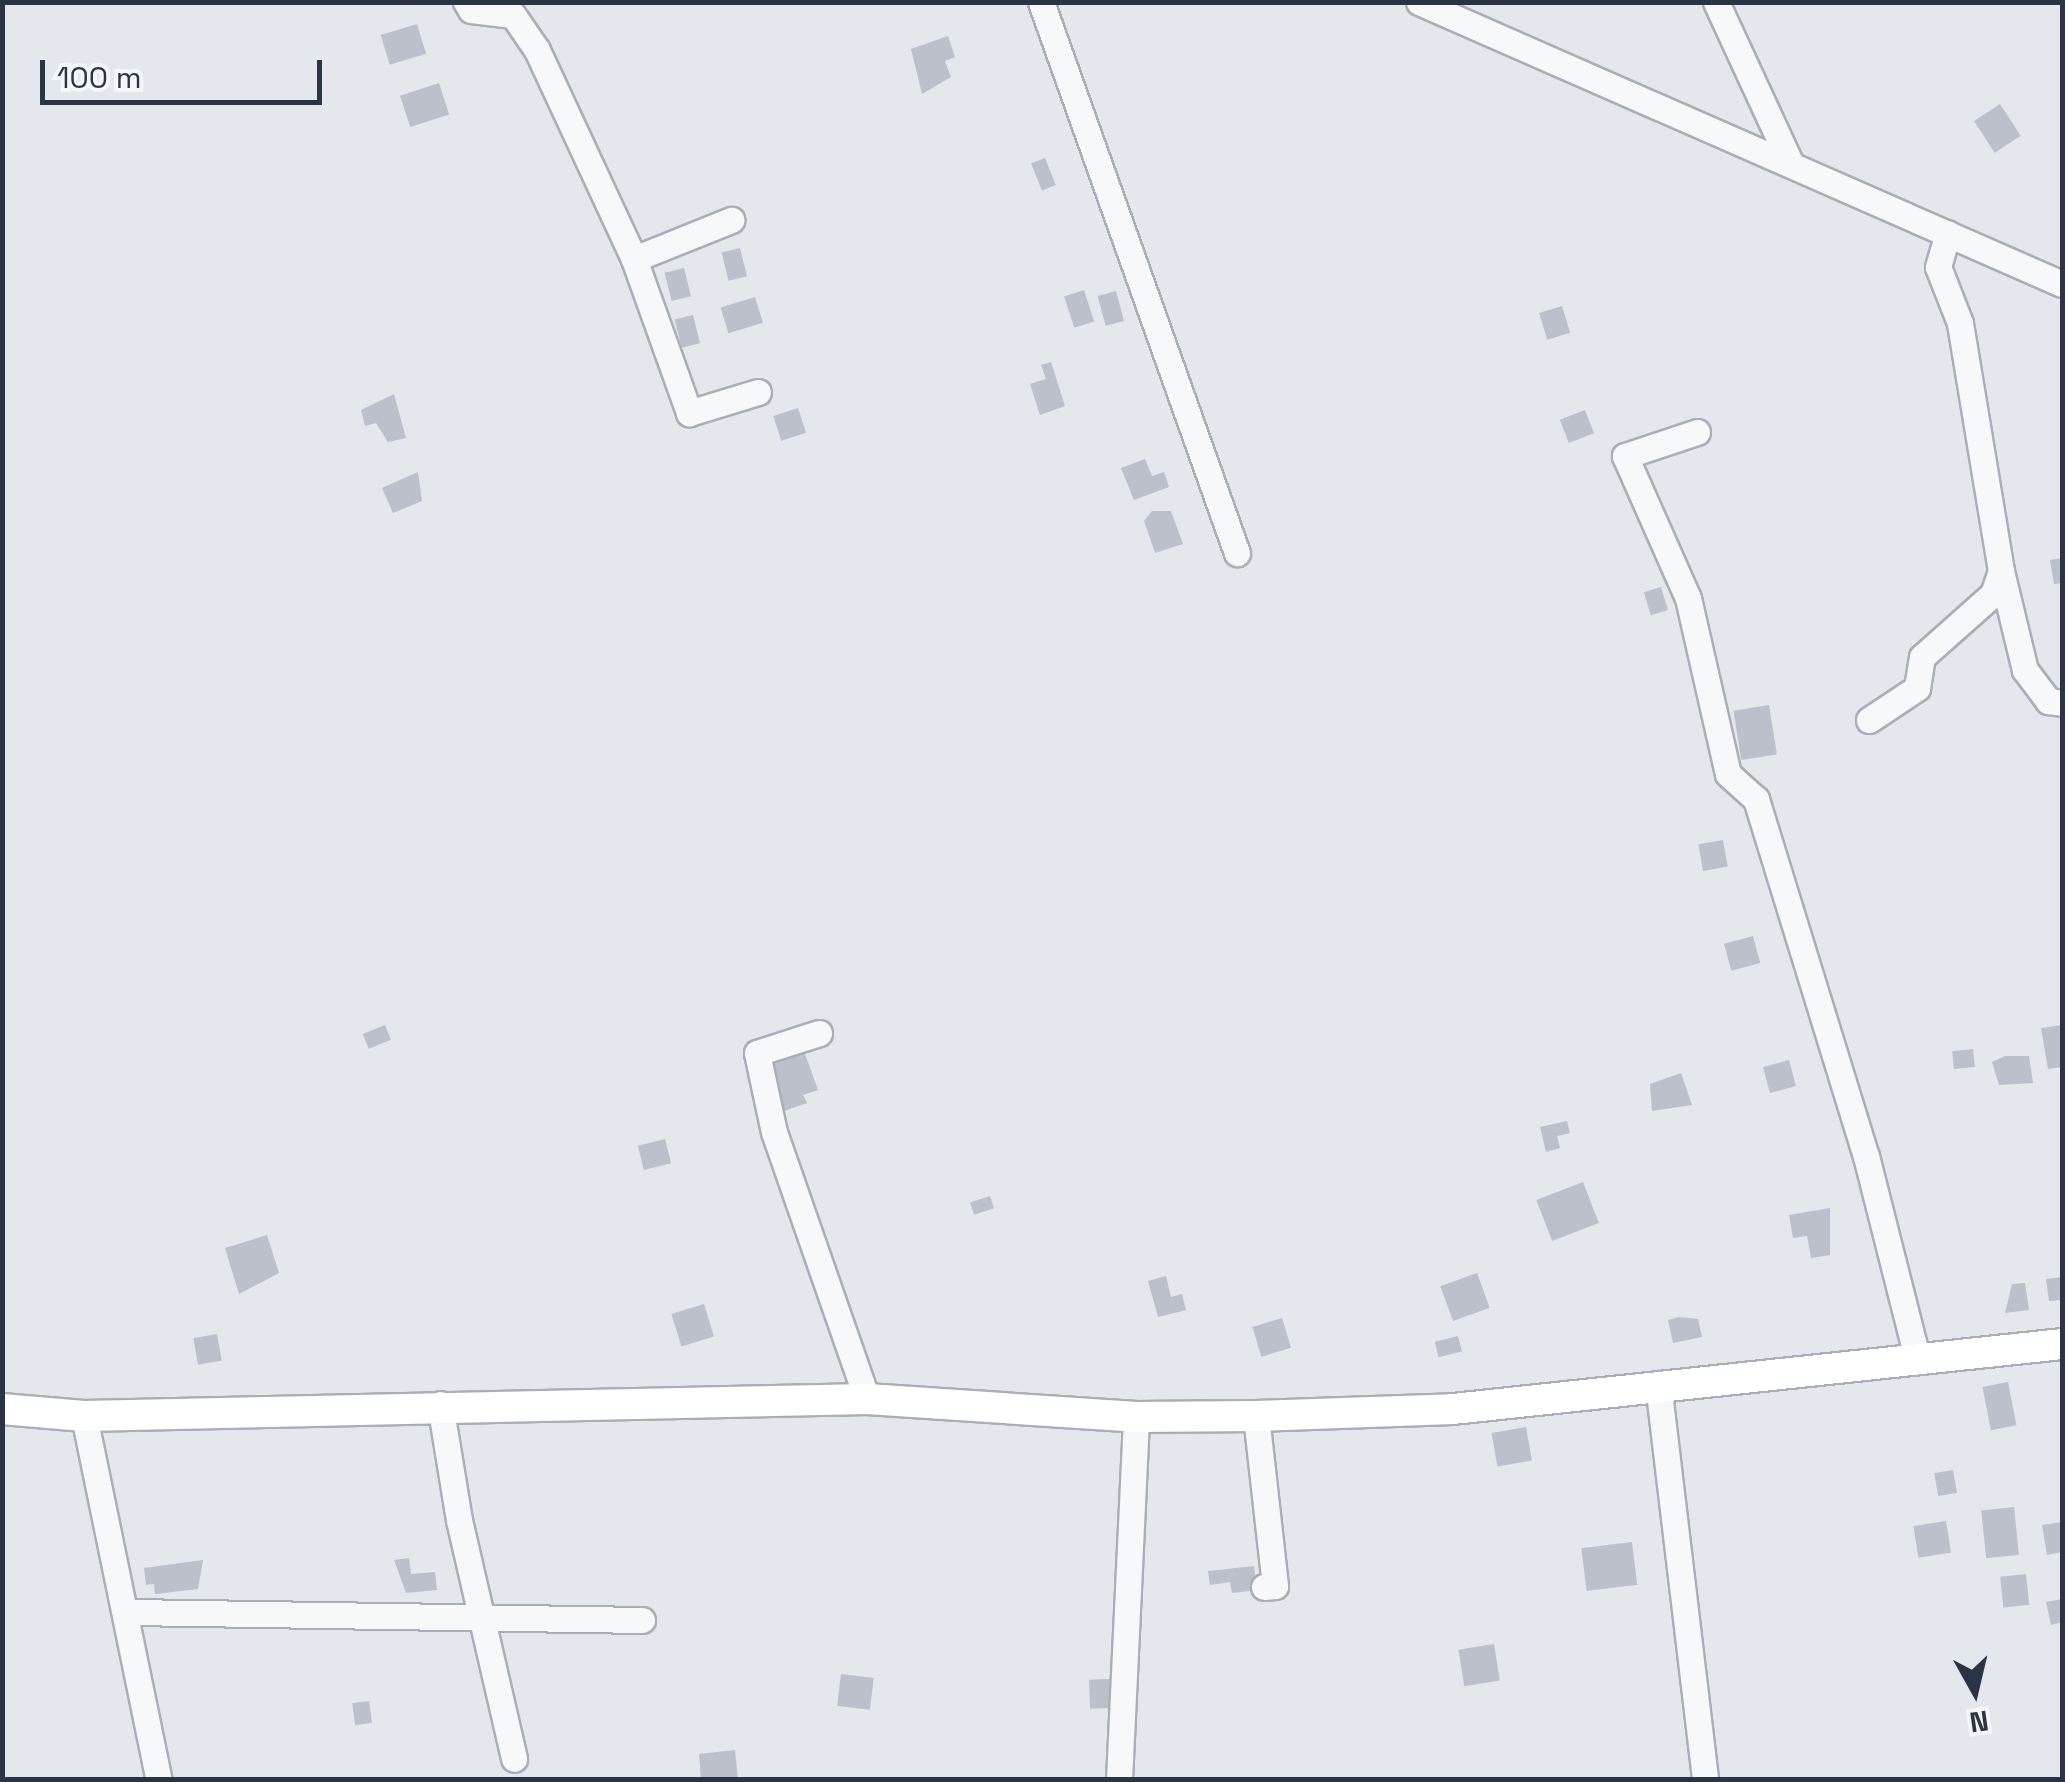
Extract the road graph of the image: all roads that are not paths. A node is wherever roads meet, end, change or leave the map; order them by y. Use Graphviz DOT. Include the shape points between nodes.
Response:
graph roads {
  1 [pos="466,2"];
  2 [pos="1042,2"];
  3 [pos="1419,2"];
  4 [pos="1716,2"];
  5 [pos="1791,164"];
  6 [pos="731,220"];
  7 [pos="1948,233"];
  8 [pos="634,260"];
  9 [pos="2062,284"];
  10 [pos="758,392"];
  11 [pos="1697,432"];
  12 [pos="1237,554"];
  13 [pos="2001,570"];
  14 [pos="2062,703"];
  15 [pos="1869,720"];
  16 [pos="819,1033"];
  17 [pos="2062,1344"];
  18 [pos="1918,1361"];
  19 [pos="1658,1384"];
  20 [pos="867,1399"];
  21 [pos="440,1404"];
  22 [pos="2,1409"];
  23 [pos="84,1416"];
  24 [pos="1256,1416"];
  25 [pos="1136,1418"];
  26 [pos="1264,1587"];
  27 [pos="130,1612"];
  28 [pos="480,1618"];
  29 [pos="642,1620"];
  30 [pos="514,1759"];
  31 [pos="160,1780"];
  32 [pos="1119,1780"];
  33 [pos="1705,1780"];
  1 -- 8 [label="street" via="471,10 504,11 520,20"];
  2 -- 12 [label="street"];
  3 -- 5 [label="street"];
  4 -- 5 [label="street"];
  5 -- 7 [label="street"];
  6 -- 8 [label="street"];
  7 -- 9 [label="street"];
  7 -- 13 [label="street" via="1938,267 1960,323"];
  8 -- 10 [label="street" via="689,412"];
  11 -- 18 [label="street" via="1625,456 1688,598 1728,774 1756,799 1866,1156"];
  13 -- 14 [label="street" via="2025,670 2048,701"];
  13 -- 15 [label="street" via="1992,594 1922,657 1917,688"];
  16 -- 20 [label="street" via="756,1053 774,1132"];
  17 -- 18 [label="main road"];
  18 -- 19 [label="main road"];
  19 -- 24 [label="main road" via="1453,1408"];
  19 -- 33 [label="street"];
  20 -- 21 [label="main road"];
  20 -- 25 [label="main road"];
  21 -- 23 [label="main road"];
  21 -- 28 [label="street"];
  22 -- 23 [label="main road"];
  23 -- 27 [label="street"];
  24 -- 25 [label="main road"];
  24 -- 26 [label="street" via="1275,1586"];
  25 -- 32 [label="street"];
  27 -- 28 [label="street"];
  27 -- 31 [label="street"];
  28 -- 29 [label="street"];
  28 -- 30 [label="street"];
}
